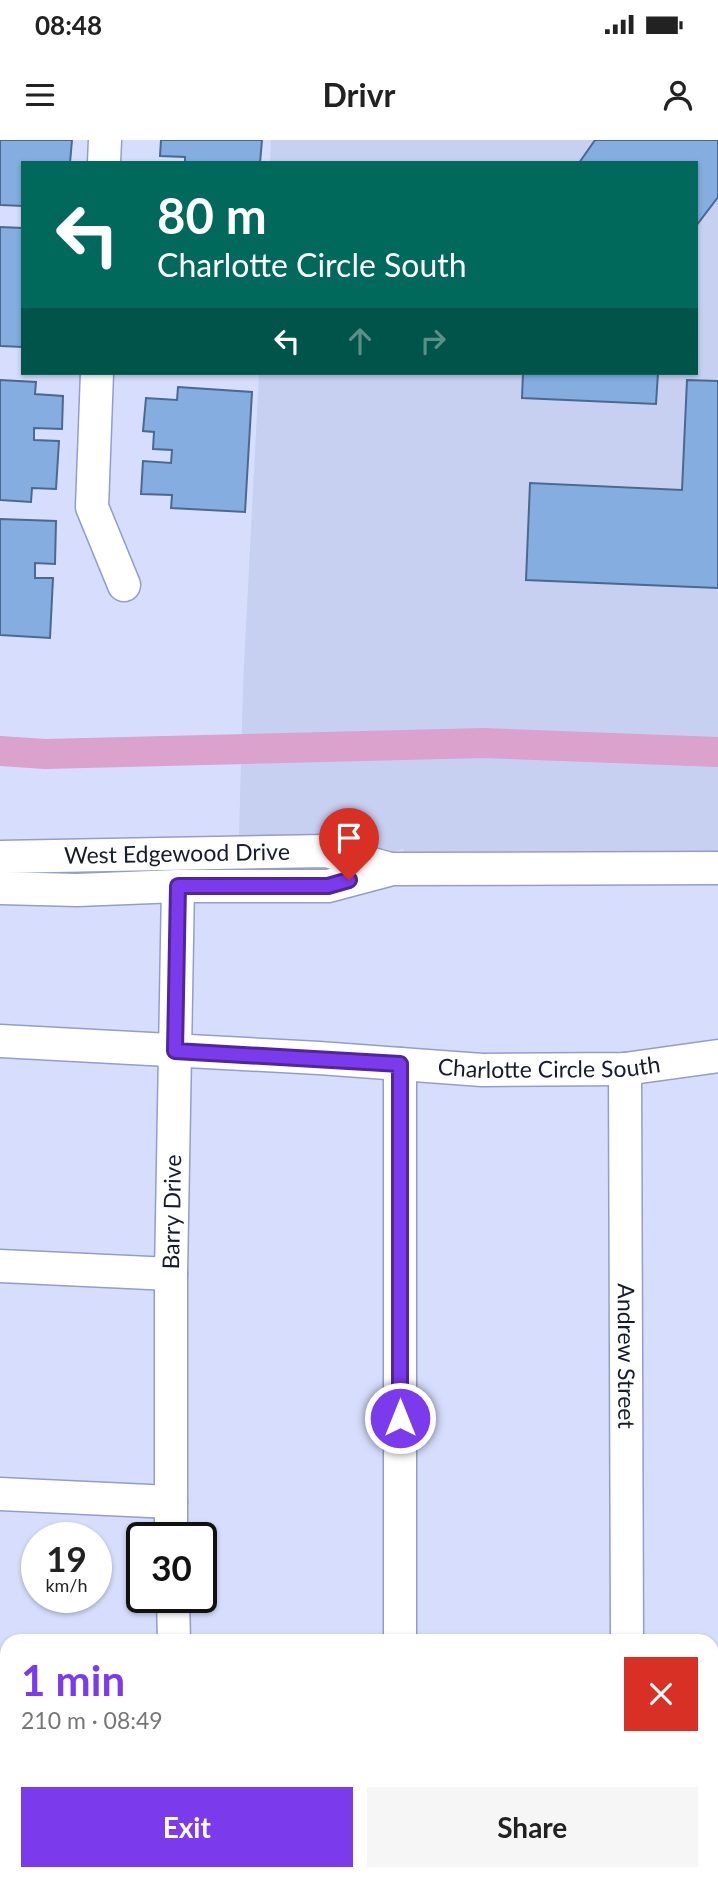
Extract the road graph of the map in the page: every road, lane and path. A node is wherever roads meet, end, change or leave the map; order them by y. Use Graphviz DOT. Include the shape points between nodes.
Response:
graph roads {
  1 [pos="105,140"];
  2 [pos="104,161"];
  3 [pos="97,375"];
  4 [pos="124,585"];
  5 [pos="0,857"];
  6 [pos="718,868"];
  7 [pos="392,869"];
  8 [pos="178,886"];
  9 [pos="0,888"];
  10 [pos="0,1041"];
  11 [pos="175,1051"];
  12 [pos="718,1056"];
  13 [pos="400,1064"];
  14 [pos="625,1069"];
  15 [pos="0,1266"];
  16 [pos="171,1274"];
  17 [pos="0,1494"];
  18 [pos="170,1502"];
  19 [pos="171,1522"];
  20 [pos="173,1613"];
  21 [pos="174,1634"];
  22 [pos="400,1634"];
  23 [pos="627,1634"];
  1 -- 2 [label="street"];
  3 -- 4 [label="street" via="92,507"];
  5 -- 7 [label="street, West Edgewood Drive" via="327,851"];
  6 -- 7 [label="street, West Edgewood Drive"];
  7 -- 8 [label="street, West Edgewood Drive" via="328,886"];
  8 -- 9 [label="street, West Edgewood Drive"];
  8 -- 11 [label="street, Barry Drive"];
  10 -- 11 [label="street, Charlotte Circle South"];
  11 -- 13 [label="street, Charlotte Circle South"];
  11 -- 16 [label="street, Barry Drive"];
  12 -- 14 [label="street, Charlotte Circle South"];
  13 -- 14 [label="street, Charlotte Circle South" via="482,1070"];
  13 -- 22 [label="street"];
  14 -- 23 [label="street, Andrew Street"];
  15 -- 16 [label="street"];
  16 -- 18 [label="street, Barry Drive"];
  17 -- 18 [label="street"];
  18 -- 19 [label="street, Barry Drive"];
  20 -- 21 [label="street"];
}
